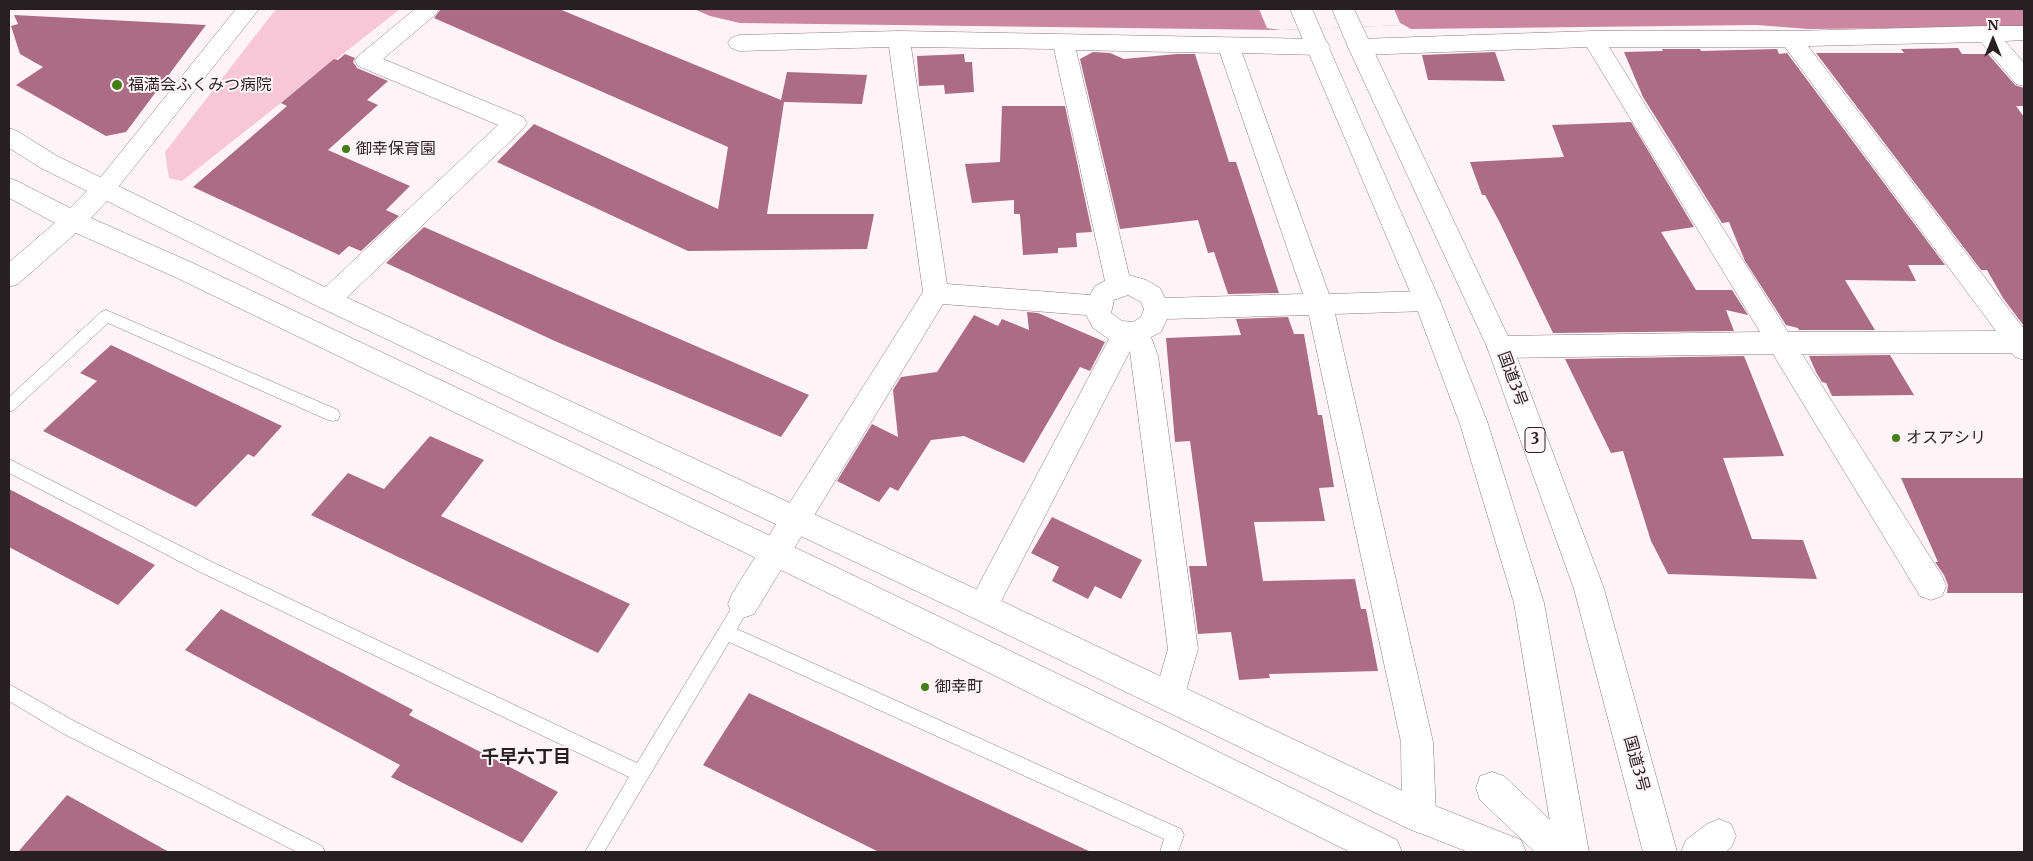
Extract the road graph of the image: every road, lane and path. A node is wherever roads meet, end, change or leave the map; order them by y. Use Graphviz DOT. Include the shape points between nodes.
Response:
graph roads {
  1 [pos="248,9"];
  2 [pos="428,9"];
  3 [pos="1301,9"];
  4 [pos="1343,9"];
  5 [pos="1986,33"];
  6 [pos="2024,33"];
  7 [pos="899,39"];
  8 [pos="1593,39"];
  9 [pos="1791,39"];
  10 [pos="1063,42"];
  11 [pos="739,43"];
  12 [pos="1228,45"];
  13 [pos="1318,47"];
  14 [pos="1359,47"];
  15 [pos="2024,78"];
  16 [pos="9,137"];
  17 [pos="9,187"];
  18 [pos="104,190"];
  19 [pos="72,221"];
  20 [pos="9,278"];
  21 [pos="1119,286"];
  22 [pos="936,293"];
  23 [pos="328,300"];
  24 [pos="1427,301"];
  25 [pos="1320,305"];
  26 [pos="1098,306"];
  27 [pos="1157,309"];
  28 [pos="1131,333"];
  29 [pos="1781,342"];
  30 [pos="2023,344"];
  31 [pos="1500,347"];
  32 [pos="9,406"];
  33 [pos="333,415"];
  34 [pos="9,466"];
  35 [pos="795,519"];
  36 [pos="775,553"];
  37 [pos="1931,586"];
  38 [pos="743,604"];
  39 [pos="982,607"];
  40 [pos="726,632"];
  41 [pos="9,692"];
  42 [pos="1170,697"];
  43 [pos="641,774"];
  44 [pos="1492,788"];
  45 [pos="1419,816"];
  46 [pos="316,852"];
  47 [pos="594,852"];
  48 [pos="1169,852"];
  49 [pos="1385,852"];
  50 [pos="1510,852"];
  51 [pos="1559,852"];
  52 [pos="1572,852"];
  53 [pos="1660,852"];
  1 -- 18 [label="main road"];
  2 -- 23 [label="main road" via="366,61 515,122"];
  3 -- 13 [label="main road"];
  4 -- 14 [label="main road, 国道3号 / 3"];
  5 -- 6 [label="main road"];
  5 -- 9 [label="main road"];
  5 -- 15 [label="main road"];
  7 -- 10 [label="main road"];
  7 -- 11 [label="main road"];
  7 -- 22 [label="main road"];
  8 -- 9 [label="main road"];
  8 -- 14 [label="main road"];
  8 -- 29 [label="main road"];
  9 -- 30 [label="main road"];
  10 -- 12 [label="main road"];
  10 -- 21 [label="main road"];
  12 -- 13 [label="main road"];
  12 -- 25 [label="main road"];
  13 -- 24 [label="main road"];
  14 -- 31 [label="main road, 国道3号 / 3"];
  16 -- 18 [label="main road" via="48,162"];
  17 -- 19 [label="main road"];
  18 -- 19 [label="main road"];
  18 -- 23 [label="main road"];
  19 -- 20 [label="main road"];
  19 -- 36 [label="main road" via="186,271"];
  21 -- 26 [label="main road" via="1104,293"];
  21 -- 27 [label="main road" via="1144,290"];
  22 -- 26 [label="main road"];
  22 -- 35 [label="main road"];
  23 -- 35 [label="main road"];
  24 -- 25 [label="main road"];
  24 -- 52 [label="main road" via="1474,424 1529,603"];
  25 -- 27 [label="main road"];
  25 -- 45 [label="main road" via="1416,742"];
  26 -- 28 [label="main road" via="1102,321 1117,331"];
  27 -- 28 [label="main road" via="1152,324"];
  28 -- 39 [label="main road"];
  28 -- 42 [label="main road" via="1144,356 1184,649"];
  29 -- 30 [label="main road"];
  29 -- 31 [label="main road"];
  29 -- 37 [label="main road"];
  31 -- 53 [label="main road, 国道3号 / 3" via="1589,589"];
  32 -- 33 [label="lane" via="106,316"];
  34 -- 43 [label="lane" via="204,566"];
  35 -- 36 [label="main road"];
  35 -- 39 [label="main road"];
  36 -- 38 [label="main road"];
  36 -- 49 [label="main road"];
  38 -- 40 [label="lane"];
  39 -- 42 [label="main road"];
  40 -- 43 [label="lane"];
  40 -- 48 [label="lane" via="1175,834"];
  41 -- 46 [label="lane" via="68,727"];
  42 -- 45 [label="main road"];
  43 -- 47 [label="lane"];
  44 -- 51 [label="main road"];
  45 -- 50 [label="main road"];
}
